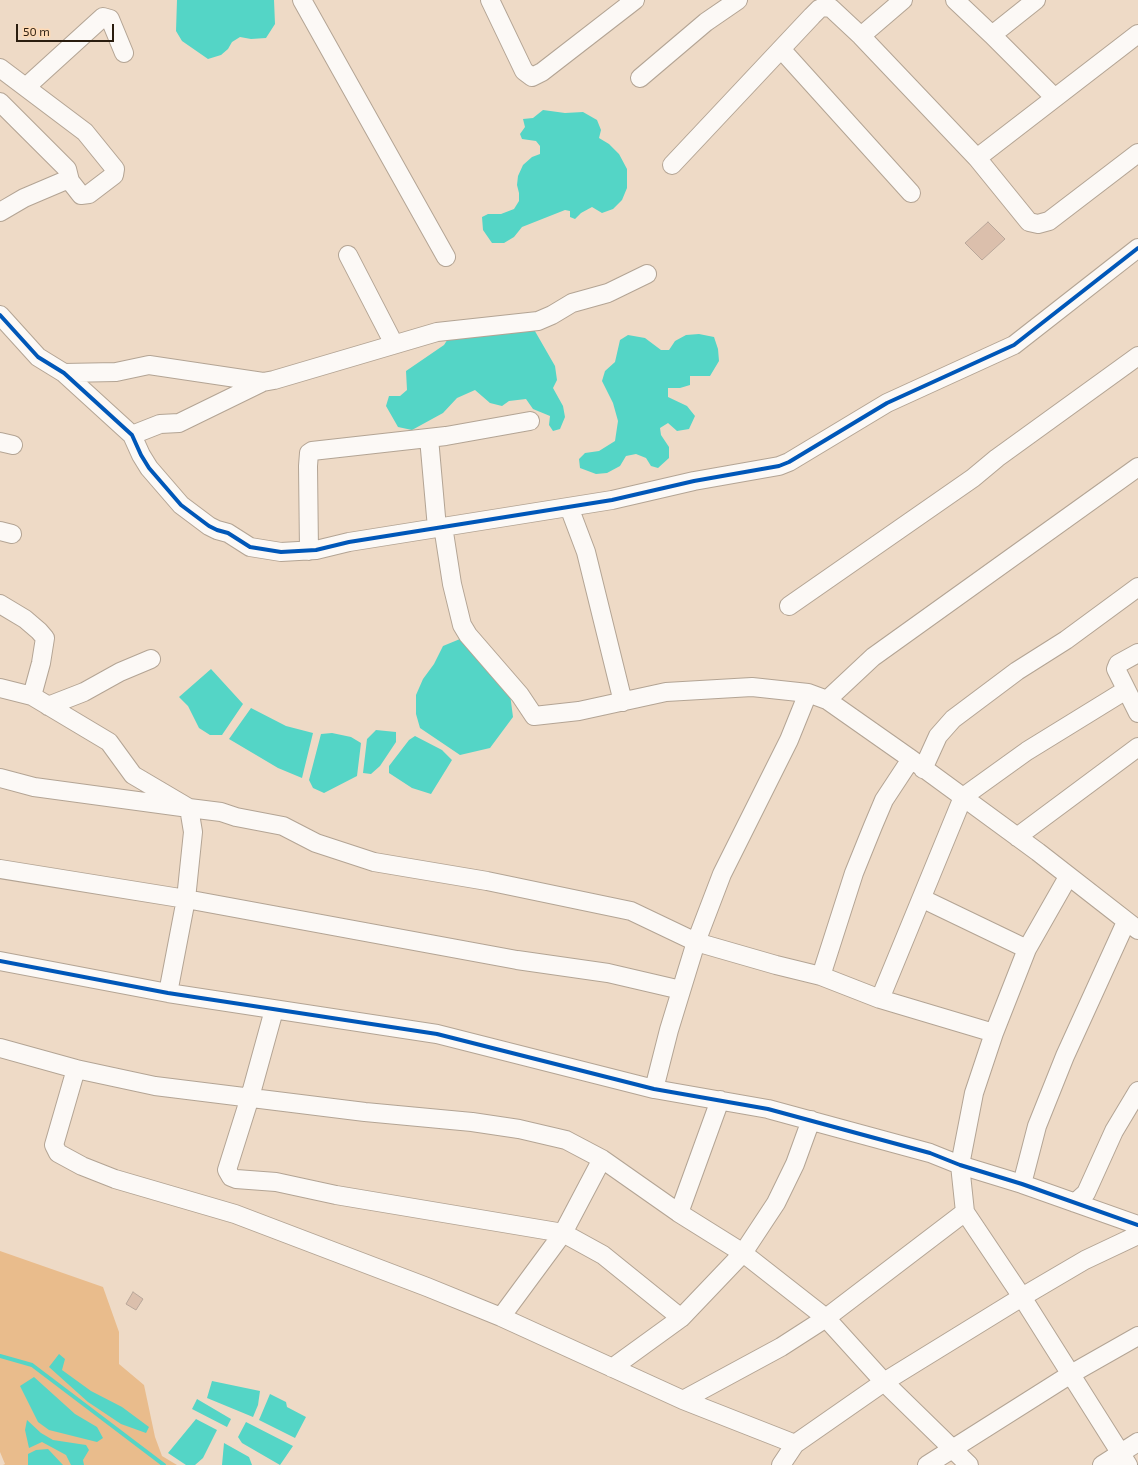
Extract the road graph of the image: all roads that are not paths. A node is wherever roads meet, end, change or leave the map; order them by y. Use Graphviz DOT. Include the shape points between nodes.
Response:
graph roads {
  1 [pos="302,0"];
  2 [pos="635,0"];
  3 [pos="738,0"];
  4 [pos="903,0"];
  5 [pos="956,0"];
  6 [pos="1036,0"];
  7 [pos="494,1"];
  8 [pos="1138,34"];
  9 [pos="992,35"];
  10 [pos="861,36"];
  11 [pos="781,49"];
  12 [pos="124,53"];
  13 [pos="0,68"];
  14 [pos="640,78"];
  15 [pos="26,88"];
  16 [pos="1055,98"];
  17 [pos="0,102"];
  18 [pos="1138,153"];
  19 [pos="977,158"];
  20 [pos="672,165"];
  21 [pos="70,181"];
  22 [pos="911,193"];
  23 [pos="0,212"];
  24 [pos="1138,248"];
  25 [pos="348,255"];
  26 [pos="446,257"];
  27 [pos="647,274"];
  28 [pos="0,315"];
  29 [pos="394,344"];
  30 [pos="1138,356"];
  31 [pos="64,373"];
  32 [pos="263,382"];
  33 [pos="530,421"];
  34 [pos="132,435"];
  35 [pos="429,438"];
  36 [pos="1138,466"];
  37 [pos="569,507"];
  38 [pos="440,527"];
  39 [pos="309,551"];
  40 [pos="1138,587"];
  41 [pos="0,604"];
  42 [pos="789,606"];
  43 [pos="1138,653"];
  44 [pos="151,659"];
  45 [pos="0,688"];
  46 [pos="1126,690"];
  47 [pos="808,693"];
  48 [pos="32,696"];
  49 [pos="827,700"];
  50 [pos="623,702"];
  51 [pos="48,706"];
  52 [pos="1138,713"];
  53 [pos="1138,747"];
  54 [pos="917,764"];
  55 [pos="0,778"];
  56 [pos="963,797"];
  57 [pos="189,808"];
  58 [pos="1017,837"];
  59 [pos="0,869"];
  60 [pos="1068,877"];
  61 [pos="186,899"];
  62 [pos="923,899"];
  63 [pos="1132,926"];
  64 [pos="696,942"];
  65 [pos="1027,949"];
  66 [pos="0,961"];
  67 [pos="821,976"];
  68 [pos="681,990"];
  69 [pos="168,993"];
  70 [pos="880,999"];
  71 [pos="274,1010"];
  72 [pos="994,1033"];
  73 [pos="0,1048"];
  74 [pos="76,1069"];
  75 [pos="654,1088"];
  76 [pos="1138,1091"];
  77 [pos="250,1097"];
  78 [pos="720,1100"];
  79 [pos="811,1120"];
  80 [pos="602,1159"];
  81 [pos="960,1165"];
  82 [pos="1022,1184"];
  83 [pos="1075,1203"];
  84 [pos="965,1212"];
  85 [pos="679,1213"];
  86 [pos="1138,1225"];
  87 [pos="563,1234"];
  88 [pos="1138,1235"];
  89 [pos="743,1253"];
  90 [pos="1022,1297"];
  91 [pos="501,1317"];
  92 [pos="681,1318"];
  93 [pos="826,1318"];
  94 [pos="1138,1336"];
  95 [pos="612,1368"];
  96 [pos="1071,1374"];
  97 [pos="884,1382"];
  98 [pos="683,1400"];
  99 [pos="1138,1442"];
  100 [pos="795,1444"];
  101 [pos="954,1448"];
  102 [pos="1124,1459"];
  103 [pos="781,1465"];
  104 [pos="927,1465"];
  105 [pos="969,1465"];
  106 [pos="1102,1465"];
  1 -- 26 [label="street"];
  2 -- 7 [label="street" via="532,77 524,71"];
  3 -- 14 [label="street" via="706,22"];
  4 -- 10 [label="street"];
  5 -- 9 [label="street"];
  6 -- 9 [label="street"];
  8 -- 16 [label="street"];
  9 -- 16 [label="street"];
  10 -- 11 [label="street" via="831,8 824,7 819,9"];
  10 -- 19 [label="street"];
  11 -- 20 [label="street"];
  11 -- 22 [label="street"];
  12 -- 15 [label="street" via="110,19 103,17"];
  13 -- 15 [label="street"];
  15 -- 21 [label="street" via="85,132 115,169 114,175 84,195 78,193"];
  16 -- 19 [label="street"];
  17 -- 21 [label="street" via="67,169"];
  18 -- 19 [label="street" via="1048,221 1038,224 1029,222"];
  21 -- 23 [label="street" via="51,185"];
  24 -- 37 [label="street" via="1014,345 887,403 790,462 762,470"];
  25 -- 29 [label="street"];
  27 -- 29 [label="street" via="608,293 572,303 538,321 437,332"];
  28 -- 31 [label="street" via="38,357"];
  29 -- 32 [label="street"];
  30 -- 42 [label="street" via="974,478"];
  31 -- 32 [label="street" via="116,372 149,365"];
  31 -- 34 [label="street"];
  32 -- 34 [label="street" via="179,423 160,424"];
  33 -- 35 [label="street"];
  34 -- 39 [label="street" via="141,455 161,483 181,505 210,526 228,533 250,547 281,552"];
  35 -- 38 [label="street"];
  35 -- 39 [label="street" via="309,453"];
  36 -- 49 [label="street" via="873,657"];
  37 -- 38 [label="street"];
  37 -- 50 [label="street" via="586,552"];
  38 -- 39 [label="street"];
  38 -- 50 [label="street" via="462,625 520,695 532,715 561,714"];
  40 -- 54 [label="street" via="1066,640 1017,670 953,719"];
  41 -- 48 [label="street" via="25,619 45,638"];
  43 -- 46 [label="street" via="1116,666"];
  44 -- 51 [label="street" via="120,672 84,692"];
  45 -- 48 [label="street"];
  46 -- 52 [label="street"];
  46 -- 56 [label="street" via="1027,751"];
  47 -- 49 [label="street"];
  47 -- 50 [label="street" via="724,687 645,695"];
  47 -- 64 [label="street" via="789,740 722,874"];
  48 -- 51 [label="street"];
  49 -- 54 [label="street"];
  51 -- 57 [label="street" via="109,742 133,775"];
  53 -- 58 [label="street"];
  54 -- 56 [label="street"];
  54 -- 67 [label="street" via="884,800 854,873"];
  55 -- 57 [label="street" via="34,787"];
  56 -- 58 [label="street"];
  56 -- 62 [label="street"];
  57 -- 61 [label="street" via="193,832"];
  57 -- 64 [label="street" via="221,812 283,826 316,843 374,862 487,881 631,912"];
  58 -- 60 [label="street"];
  59 -- 61 [label="street"];
  60 -- 63 [label="street"];
  60 -- 65 [label="street"];
  61 -- 68 [label="street" via="517,960 608,973"];
  61 -- 69 [label="street"];
  62 -- 65 [label="street"];
  62 -- 70 [label="street"];
  63 -- 82 [label="street" via="1065,1056 1037,1126"];
  64 -- 67 [label="street"];
  64 -- 68 [label="street"];
  65 -- 72 [label="street"];
  66 -- 69 [label="street"];
  67 -- 70 [label="street"];
  68 -- 75 [label="street"];
  69 -- 71 [label="street"];
  70 -- 72 [label="street"];
  71 -- 75 [label="street" via="437,1034"];
  71 -- 77 [label="street"];
  72 -- 81 [label="street" via="974,1093"];
  73 -- 74 [label="street"];
  74 -- 77 [label="street" via="155,1086"];
  74 -- 91 [label="street" via="54,1145 58,1153 115,1179 177,1196 276,1229"];
  75 -- 78 [label="street"];
  76 -- 83 [label="street" via="1114,1131 1086,1193"];
  77 -- 80 [label="street" via="518,1129 566,1140"];
  77 -- 87 [label="street" via="227,1170 231,1177 276,1182 350,1198"];
  78 -- 79 [label="street"];
  78 -- 85 [label="street"];
  79 -- 81 [label="street" via="930,1153"];
  79 -- 89 [label="street" via="776,1203"];
  80 -- 85 [label="street"];
  80 -- 87 [label="street"];
  81 -- 82 [label="street"];
  81 -- 84 [label="street"];
  82 -- 83 [label="street"];
  83 -- 86 [label="street"];
  84 -- 90 [label="street"];
  84 -- 93 [label="street"];
  85 -- 89 [label="street"];
  87 -- 91 [label="street"];
  87 -- 92 [label="street" via="603,1255"];
  88 -- 90 [label="street" via="1085,1260"];
  89 -- 92 [label="street"];
  89 -- 93 [label="street"];
  90 -- 96 [label="street"];
  90 -- 97 [label="street"];
  91 -- 95 [label="street"];
  92 -- 95 [label="street"];
  93 -- 97 [label="street"];
  93 -- 98 [label="street" via="782,1347"];
  94 -- 96 [label="street"];
  95 -- 98 [label="street"];
  96 -- 101 [label="street"];
  96 -- 102 [label="street"];
  97 -- 100 [label="street"];
  97 -- 101 [label="street"];
  98 -- 100 [label="street"];
  99 -- 102 [label="street"];
  100 -- 103 [label="street"];
  101 -- 104 [label="street"];
  101 -- 105 [label="street"];
  102 -- 106 [label="street"];
}
